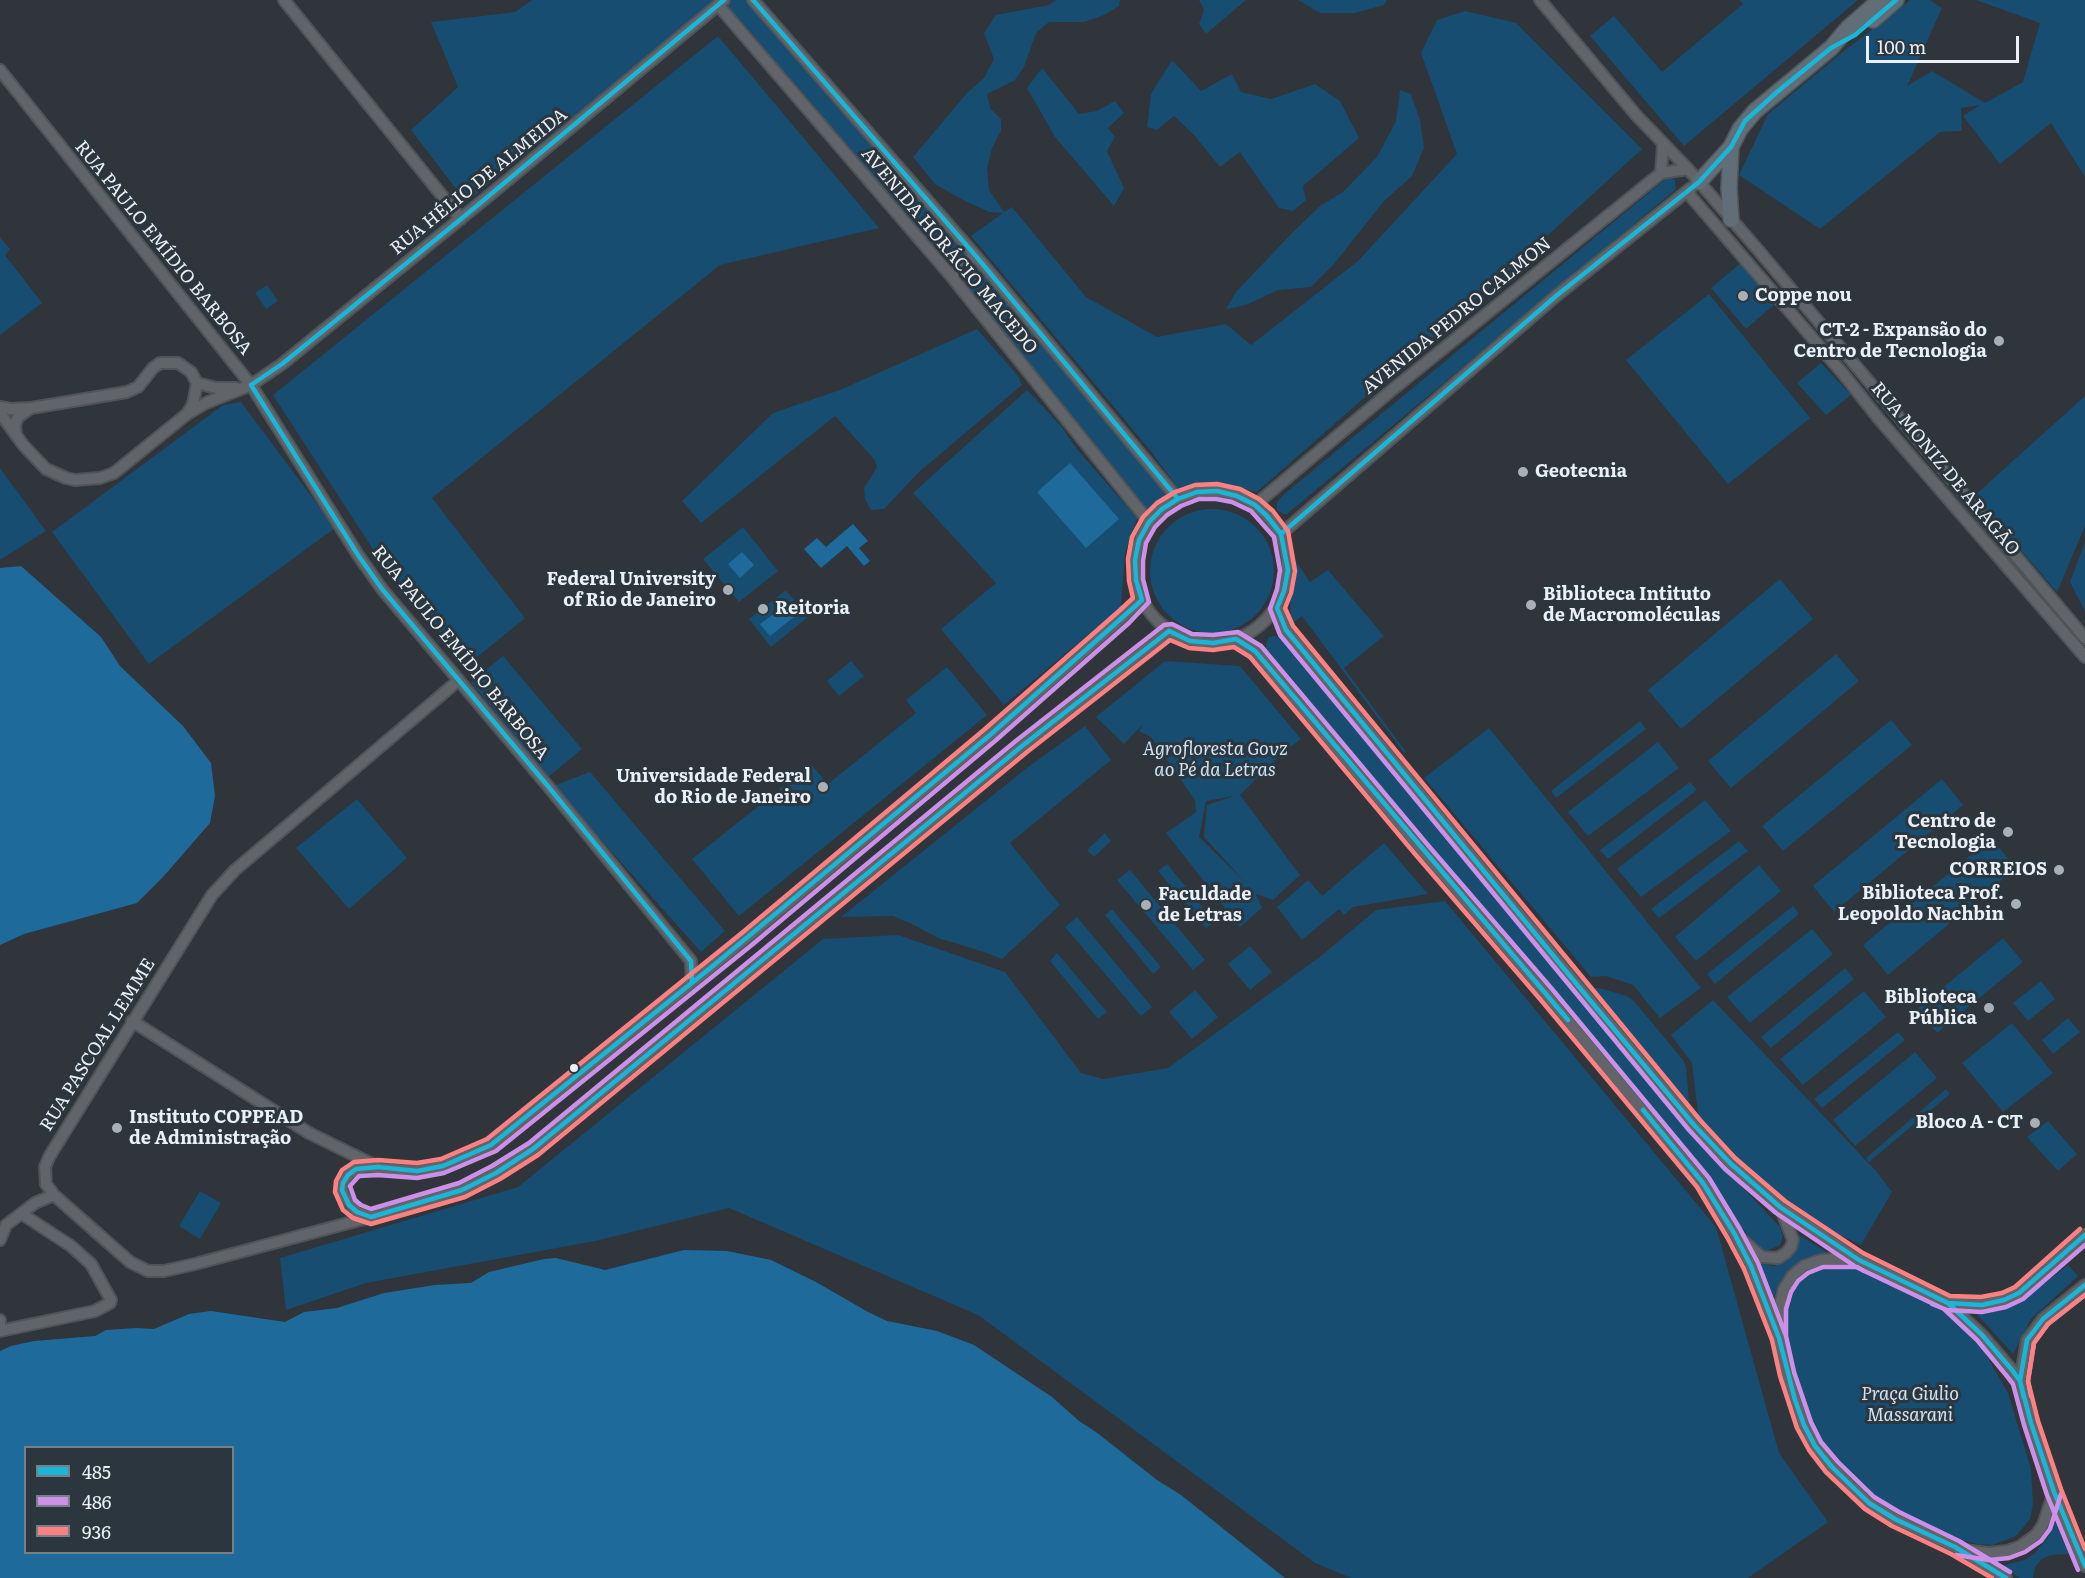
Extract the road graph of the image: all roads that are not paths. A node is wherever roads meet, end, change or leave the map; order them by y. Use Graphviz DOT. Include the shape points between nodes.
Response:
graph roads {
  1 [pos="284,0"];
  2 [pos="753,0"];
  3 [pos="1540,0"];
  4 [pos="1881,0"];
  5 [pos="1896,0"];
  6 [pos="721,3"];
  7 [pos="1831,48"];
  8 [pos="0,70"];
  9 [pos="1663,145"];
  10 [pos="1731,147"];
  11 [pos="1688,169"];
  12 [pos="1661,173"];
  13 [pos="1693,187"];
  14 [pos="461,219"];
  15 [pos="1731,219"];
  16 [pos="975,255"];
  17 [pos="951,276"];
  18 [pos="197,383"];
  19 [pos="251,385"];
  20 [pos="0,407"];
  21 [pos="31,408"];
  22 [pos="0,413"];
  23 [pos="187,414"];
  24 [pos="16,435"];
  25 [pos="1178,499"];
  26 [pos="1255,505"];
  27 [pos="1149,522"];
  28 [pos="1281,534"];
  29 [pos="1142,600"];
  30 [pos="1277,608"];
  31 [pos="1169,631"];
  32 [pos="2081,634"];
  33 [pos="1236,639"];
  34 [pos="2085,657"];
  35 [pos="459,680"];
  36 [pos="691,962"];
  37 [pos="714,966"];
  38 [pos="692,983"];
  39 [pos="132,1021"];
  40 [pos="378,1167"];
  41 [pos="54,1195"];
  42 [pos="1780,1207"];
  43 [pos="22,1214"];
  44 [pos="371,1217"];
  45 [pos="1734,1233"];
  46 [pos="2085,1235"];
  47 [pos="0,1240"];
  48 [pos="1859,1260"];
  49 [pos="2085,1286"];
  50 [pos="1948,1303"];
  51 [pos="0,1320"];
  52 [pos="0,1326"];
  53 [pos="0,1331"];
  54 [pos="1779,1338"];
  55 [pos="2020,1381"];
  56 [pos="2054,1492"];
  57 [pos="1955,1548"];
  58 [pos="2085,1566"];
  59 [pos="2006,1578"];
  1 -- 14 [label="street"];
  2 -- 16 [label="street, AVENIDA HORÁCIO MACEDO"];
  3 -- 9 [label="street"];
  4 -- 7 [label="highway"];
  5 -- 7 [label="highway" via="1855,35"];
  6 -- 14 [label="street, RUA HÉLIO DE ALMEIDA"];
  6 -- 17 [label="street, AVENIDA HORÁCIO MACEDO"];
  7 -- 10 [label="highway" via="1755,111"];
  8 -- 19 [label="street, RUA PAULO EMÍDIO BARBOSA"];
  9 -- 11 [label="street"];
  9 -- 12 [label="street"];
  10 -- 13 [label="highway"];
  10 -- 15 [label="highway"];
  11 -- 12 [label="street"];
  11 -- 13 [label="street"];
  12 -- 26 [label="street, AVENIDA PEDRO CALMON"];
  13 -- 15 [label="street, RUA MONIZ DE ARAGÃO"];
  13 -- 28 [label="street" via="1556,296"];
  13 -- 34 [label="street, RUA MONIZ DE ARAGÃO" via="1878,418"];
  14 -- 19 [label="street, RUA HÉLIO DE ALMEIDA"];
  15 -- 32 [label="street, RUA MONIZ DE ARAGÃO"];
  16 -- 17 [label="street"];
  16 -- 25 [label="street, AVENIDA HORÁCIO MACEDO"];
  17 -- 27 [label="street, AVENIDA HORÁCIO MACEDO"];
  18 -- 19 [label="street" via="224,389"];
  18 -- 21 [label="street" via="178,363 160,363 138,387 128,392"];
  18 -- 23 [label="street"];
  19 -- 23 [label="street, RUA HÉLIO DE ALMEIDA"];
  19 -- 35 [label="street, RUA PAULO EMÍDIO BARBOSA" via="358,555"];
  20 -- 21 [label="street"];
  21 -- 24 [label="street" via="18,417"];
  22 -- 24 [label="street, RUA HÉLIO DE ALMEIDA"];
  23 -- 24 [label="street, RUA HÉLIO DE ALMEIDA" via="114,473 93,479 75,480 46,470"];
  25 -- 26 [label="street" via="1197,492 1217,491"];
  25 -- 27 [label="street"];
  26 -- 28 [label="street"];
  27 -- 29 [label="street" via="1139,540 1135,560"];
  28 -- 30 [label="street" via="1288,570"];
  29 -- 31 [label="street"];
  29 -- 37 [label="street" via="990,735"];
  30 -- 33 [label="street" via="1258,628"];
  30 -- 42 [label="street" via="1286,630 1678,1106 1730,1163"];
  31 -- 33 [label="street" via="1190,641 1213,644"];
  31 -- 44 [label="street" via="1013,754 533,1149 462,1190"];
  33 -- 45 [label="street" via="1255,651 1546,994 1703,1183"];
  35 -- 36 [label="street, RUA PAULO EMÍDIO BARBOSA"];
  35 -- 39 [label="street, RUA PASCOAL LEMME" via="235,870 212,895"];
  36 -- 37 [label="street"];
  36 -- 38 [label="street"];
  37 -- 38 [label="street"];
  38 -- 40 [label="street" via="491,1145 443,1166 417,1171"];
  39 -- 40 [label="street" via="309,1133"];
  39 -- 41 [label="street, RUA PASCOAL LEMME" via="49,1157 44,1175"];
  40 -- 44 [label="street" via="356,1169 348,1175 342,1190 349,1205"];
  41 -- 43 [label="street"];
  41 -- 44 [label="street" via="130,1262 148,1271 195,1264"];
  42 -- 45 [label="street" via="1793,1240 1778,1258 1762,1257"];
  42 -- 48 [label="street"];
  43 -- 47 [label="street" via="6,1225"];
  43 -- 53 [label="street" via="91,1264 111,1300 95,1311"];
  45 -- 54 [label="street"];
  46 -- 50 [label="street" via="2019,1293 1982,1305"];
  48 -- 50 [label="street"];
  48 -- 54 [label="street" via="1821,1260 1792,1276 1779,1308"];
  49 -- 55 [label="street" via="2043,1319 2027,1340"];
  50 -- 55 [label="street" via="1982,1335"];
  51 -- 52 [label="street"];
  54 -- 57 [label="street" via="1804,1425 1832,1467 1869,1503"];
  55 -- 56 [label="street"];
  56 -- 57 [label="street" via="2043,1525 2022,1546 1989,1553"];
  56 -- 58 [label="street"];
  57 -- 59 [label="street"];
}
